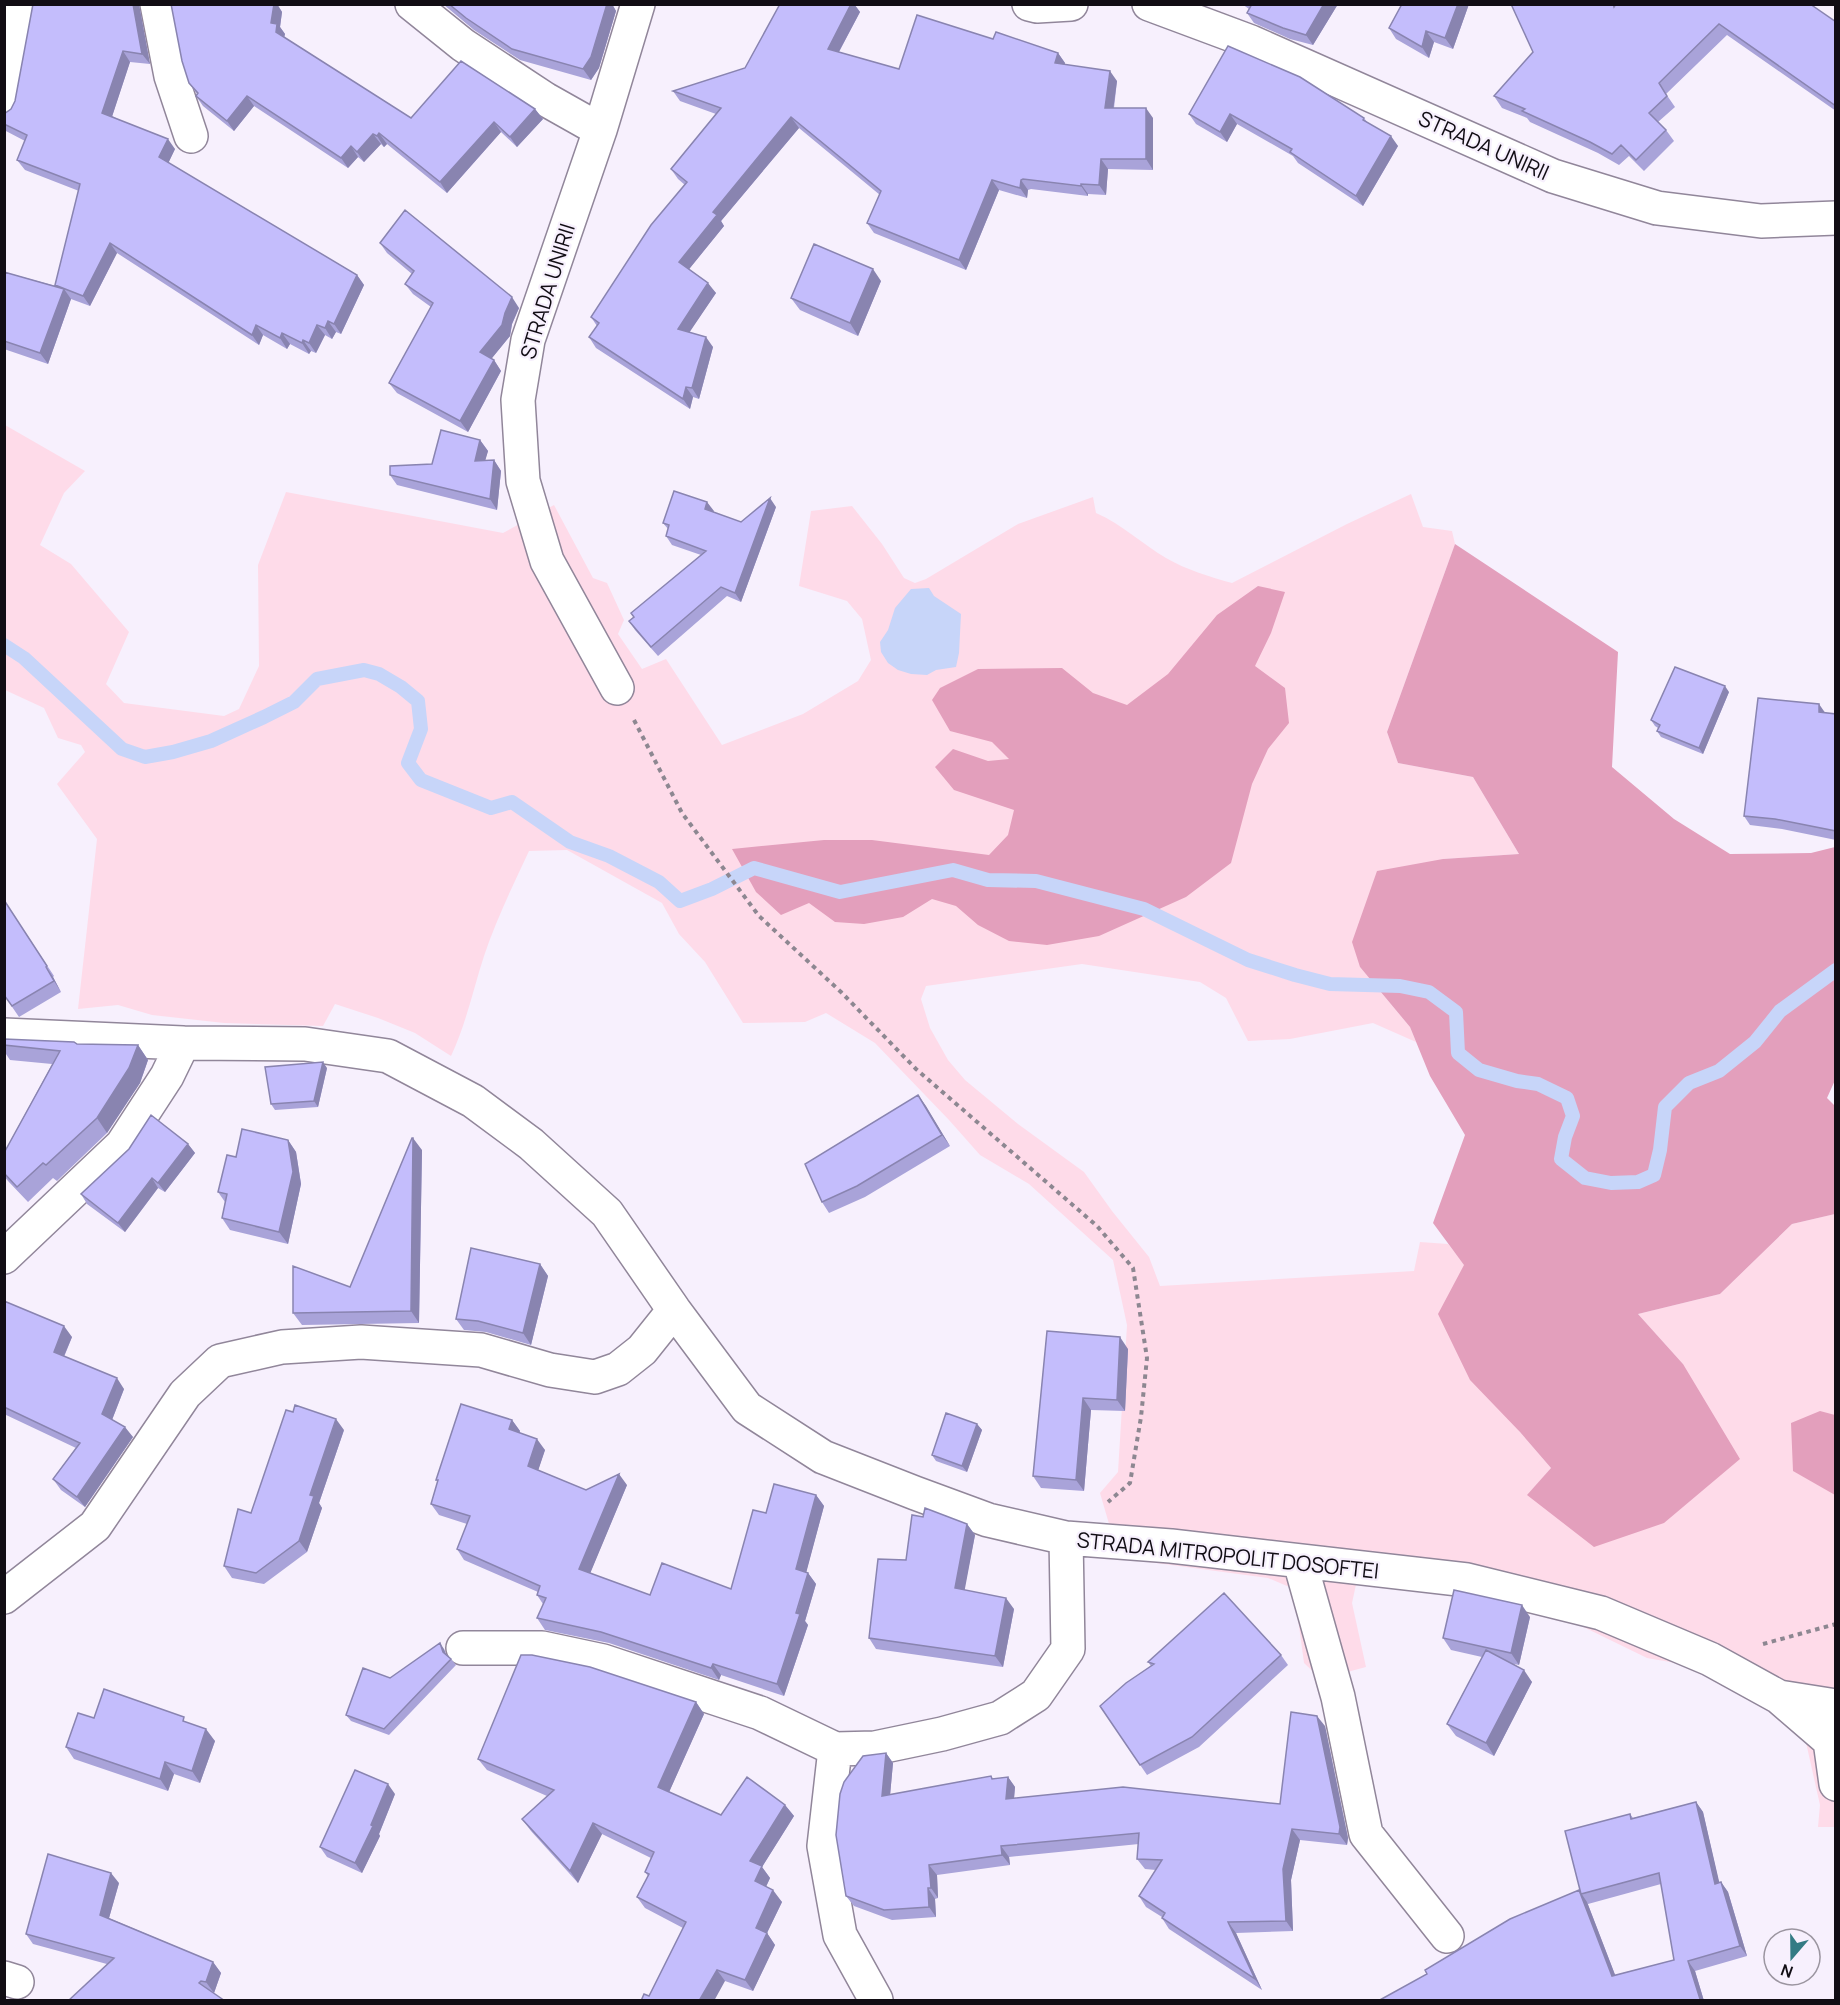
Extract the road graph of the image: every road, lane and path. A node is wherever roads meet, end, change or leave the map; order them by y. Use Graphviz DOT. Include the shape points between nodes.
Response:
graph roads {
  1 [pos="23,4"];
  2 [pos="157,4"];
  3 [pos="412,4"];
  4 [pos="638,4"];
  5 [pos="1029,4"];
  6 [pos="1071,4"];
  7 [pos="1149,4"];
  8 [pos="4,108"];
  9 [pos="600,130"];
  10 [pos="191,136"];
  11 [pos="1836,218"];
  12 [pos="617,688"];
  13 [pos="4,1035"];
  14 [pos="183,1043"];
  15 [pos="4,1257"];
  16 [pos="674,1310"];
  17 [pos="1066,1538"];
  18 [pos="1300,1562"];
  19 [pos="4,1597"];
  20 [pos="1836,1624"];
  21 [pos="463,1648"];
  22 [pos="1710,1659"];
  23 [pos="1779,1697"];
  24 [pos="1836,1706"];
  25 [pos="835,1749"];
  26 [pos="1836,1784"];
  27 [pos="1447,1936"];
  28 [pos="876,2001"];
  1 -- 8 [label="street"];
  2 -- 10 [label="street" via="171,76"];
  3 -- 9 [label="street" via="462,45"];
  4 -- 9 [label="street, STRADA UNIRII"];
  5 -- 6 [label="street"];
  7 -- 11 [label="street, STRADA UNIRII" via="1251,42 1553,176 1657,208 1761,221"];
  9 -- 12 [label="street, STRADA UNIRII" via="528,340 518,400 523,481 547,561"];
  12 -- 17 [label="path" via="682,813 759,916 841,992 915,1069 1097,1226 1133,1268 1147,1358 1130,1483"];
  13 -- 14 [label="street, STRADA MITROPOLIT DOSOFTEI"];
  14 -- 15 [label="street" via="167,1076 122,1145"];
  14 -- 16 [label="street, STRADA MITROPOLIT DOSOFTEI" via="305,1044 388,1056 473,1101 531,1144 607,1213"];
  16 -- 17 [label="street, STRADA MITROPOLIT DOSOFTEI" via="747,1408 823,1457 988,1520"];
  16 -- 19 [label="street" via="642,1350 618,1369 595,1377 550,1370 481,1350 361,1342 282,1347 220,1361 185,1394 95,1526"];
  17 -- 18 [label="street, STRADA MITROPOLIT DOSOFTEI"];
  17 -- 25 [label="street" via="1068,1649 1036,1695 1000,1718 942,1734 875,1748"];
  18 -- 22 [label="street, STRADA MITROPOLIT DOSOFTEI" via="1467,1580 1601,1613"];
  18 -- 27 [label="street" via="1338,1697 1366,1834"];
  20 -- 22 [label="path"];
  21 -- 25 [label="street" via="542,1648 603,1660 760,1713"];
  22 -- 23 [label="street, STRADA MITROPOLIT DOSOFTEI"];
  23 -- 24 [label="street, STRADA MITROPOLIT DOSOFTEI"];
  23 -- 26 [label="street" via="1830,1741"];
  25 -- 28 [label="street" via="824,1846 840,1935"];
}
